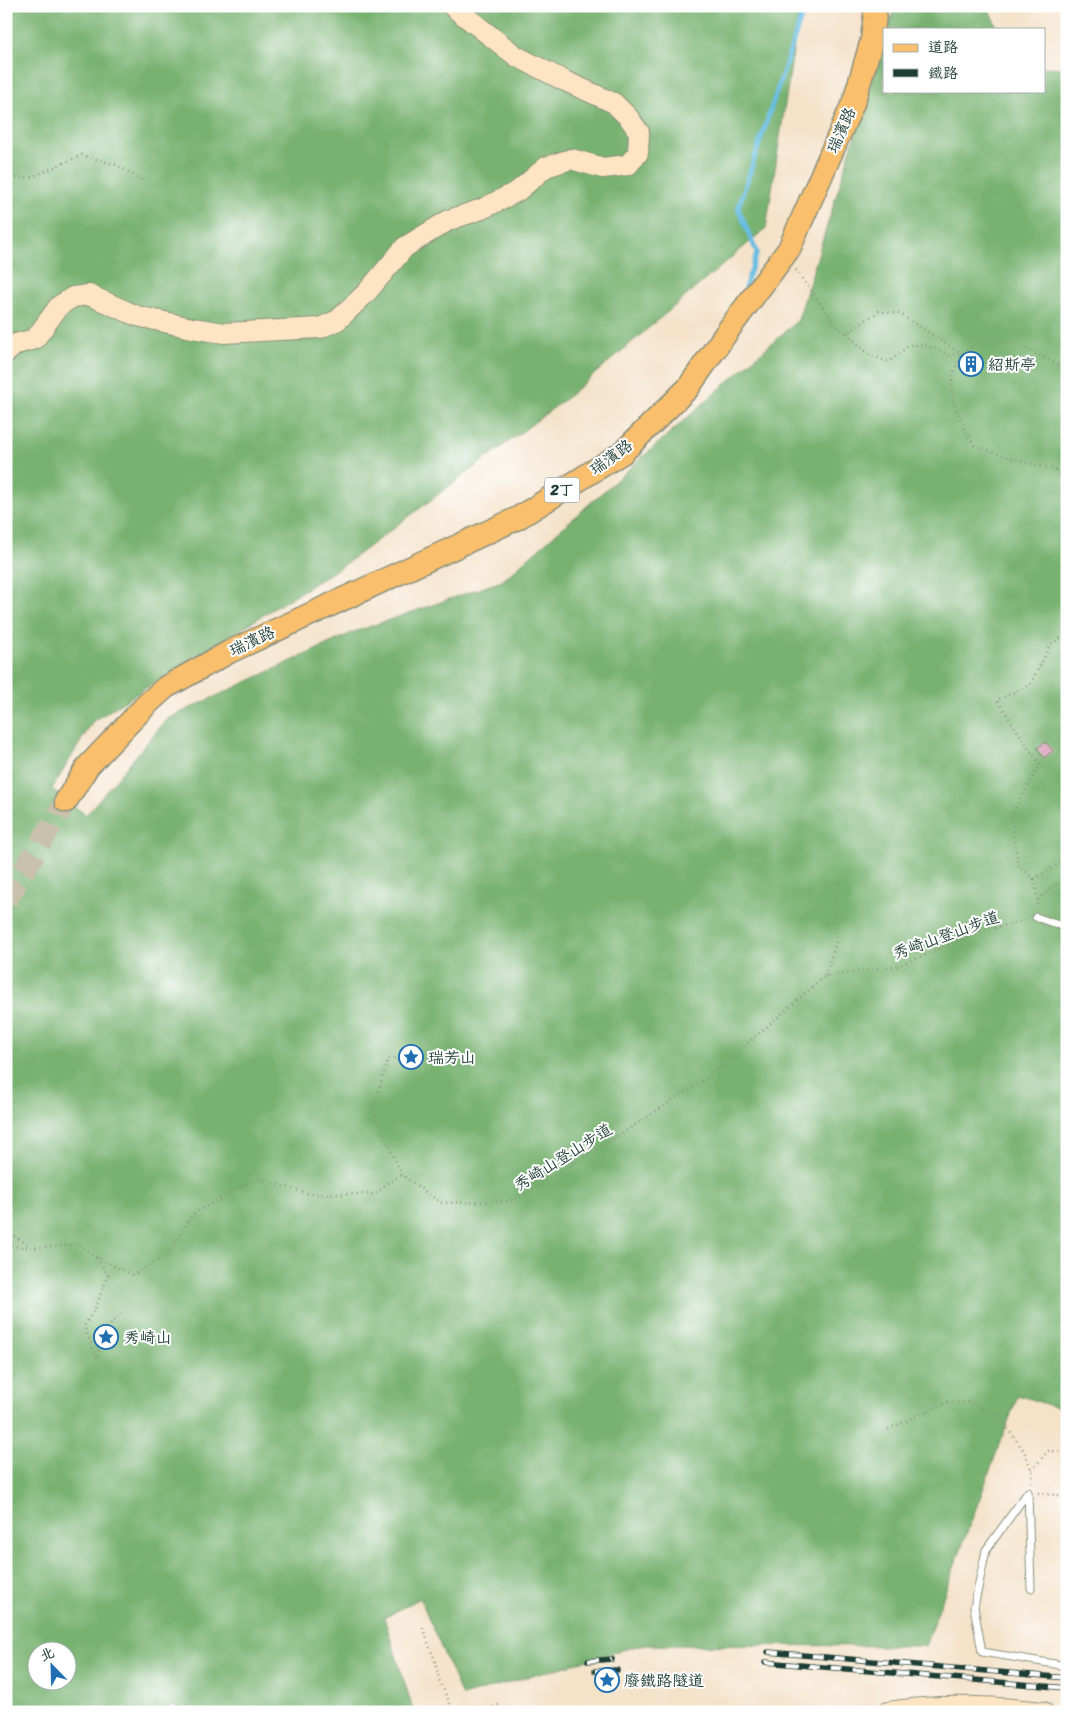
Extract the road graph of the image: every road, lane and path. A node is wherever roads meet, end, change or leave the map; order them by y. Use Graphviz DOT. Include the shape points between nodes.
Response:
graph roads {
  1 [pos="452,6"];
  2 [pos="876,6"];
  3 [pos="6,178"];
  4 [pos="143,181"];
  5 [pos="789,249"];
  6 [pos="847,333"];
  7 [pos="6,353"];
  8 [pos="962,354"];
  9 [pos="1067,370"];
  10 [pos="1067,481"];
  11 [pos="1067,634"];
  12 [pos="1044,758"];
  13 [pos="1040,765"];
  14 [pos="66,801"];
  15 [pos="1067,859"];
  16 [pos="1034,879"];
  17 [pos="842,881"];
  18 [pos="1067,881"];
  19 [pos="1038,900"];
  20 [pos="1036,917"];
  21 [pos="1067,928"];
  22 [pos="824,976"];
  23 [pos="404,1053"];
  24 [pos="402,1175"];
  25 [pos="6,1230"];
  26 [pos="6,1244"];
  27 [pos="32,1248"];
  28 [pos="96,1257"];
  29 [pos="121,1314"];
  30 [pos="888,1429"];
  31 [pos="1067,1452"];
  32 [pos="1032,1471"];
  33 [pos="1028,1492"];
  34 [pos="1067,1496"];
  35 [pos="1031,1588"];
  36 [pos="423,1628"];
  37 [pos="1067,1666"];
  38 [pos="501,1704"];
  39 [pos="454,1712"];
  40 [pos="479,1712"];
  41 [pos="888,1712"];
  42 [pos="1043,1712"];
  1 -- 7 [label="street" via="516,56 614,103 639,132 638,154 628,165 603,168 571,159 546,167 518,191 482,209 449,220 405,247 338,320 320,328 232,333 208,331 137,316 89,295 73,297 59,306 35,339 16,344"];
  2 -- 5 [label="main road, 瑞濱路 / 2丁" via="872,40 854,101"];
  3 -- 4 [label="path" via="32,177 82,155 117,165"];
  5 -- 6 [label="path" via="797,272 838,328"];
  5 -- 14 [label="main road, 瑞濱路 / 2丁" via="688,388 622,453 518,518 229,652 166,687 88,766"];
  6 -- 8 [label="path" via="870,355 889,362 910,345 926,344 950,355"];
  6 -- 8 [label="path" via="879,310 900,314"];
  8 -- 9 [label="path" via="985,338 1003,340"];
  8 -- 10 [label="path" via="952,376 952,399 974,446 1054,469"];
  11 -- 13 [label="path" via="1051,644 1030,685 997,700"];
  12 -- 13 [label="path"];
  13 -- 16 [label="path" via="1011,815 1018,865"];
  15 -- 16 [label="path"];
  16 -- 19 [label="path"];
  17 -- 22 [label="path" via="836,897 836,943"];
  18 -- 19 [label="path" via="1055,884"];
  19 -- 20 [label="path"];
  20 -- 21 [label="lane"];
  20 -- 22 [label="path, 秀崎山登山步道" via="984,931 897,966"];
  22 -- 24 [label="path, 秀崎山登山步道" via="710,1076 513,1201 441,1202"];
  23 -- 24 [label="path" via="400,1058 388,1059 373,1110"];
  24 -- 28 [label="path" via="376,1194 309,1194 257,1178 193,1214 166,1255 133,1275"];
  25 -- 27 [label="path"];
  26 -- 27 [label="path"];
  27 -- 28 [label="path" via="80,1244"];
  28 -- 29 [label="path" via="108,1275 84,1326 97,1360 102,1341 112,1322"];
  30 -- 32 [label="path" via="948,1402 968,1402 997,1414 1024,1451"];
  31 -- 32 [label="path" via="1048,1451"];
  32 -- 33 [label="path"];
  33 -- 34 [label="path"];
  33 -- 35 [label="lane"];
  33 -- 37 [label="lane" via="986,1550 974,1607 982,1652"];
  36 -- 39 [label="path" via="439,1680"];
  38 -- 40 [label="path"];
  41 -- 42 [label="street" via="948,1707"];
}
